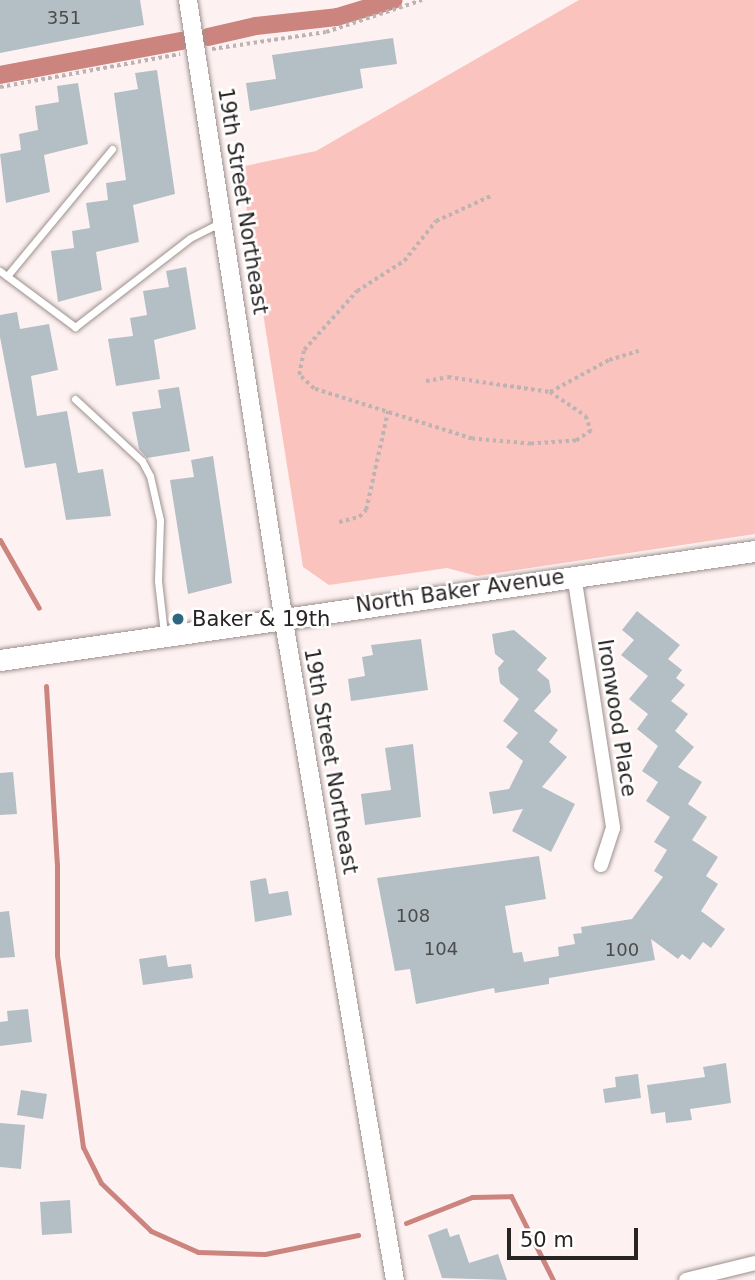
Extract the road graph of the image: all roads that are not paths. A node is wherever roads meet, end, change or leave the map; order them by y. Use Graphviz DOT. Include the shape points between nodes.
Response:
graph roads {
  1 [pos="188,0"];
  2 [pos="112,149"];
  3 [pos="224,221"];
  4 [pos="3,274"];
  5 [pos="75,399"];
  6 [pos="755,551"];
  7 [pos="574,575"];
  8 [pos="283,616"];
  9 [pos="164,634"];
  10 [pos="0,660"];
  11 [pos="601,865"];
  12 [pos="755,1263"];
  13 [pos="395,1280"];
  14 [pos="686,1280"];
  1 -- 3 [label="street, 19th Street Northeast"];
  2 -- 4 [label="lane"];
  3 -- 4 [label="lane" via="190,239 75,327"];
  3 -- 8 [label="street, 19th Street Northeast"];
  5 -- 9 [label="lane" via="142,461 150,475 161,536 158,581"];
  6 -- 7 [label="main road, North Baker Avenue"];
  7 -- 8 [label="main road, North Baker Avenue"];
  7 -- 11 [label="street, Ironwood Place" via="614,828"];
  8 -- 9 [label="main road, North Baker Avenue"];
  8 -- 13 [label="street, 19th Street Northeast"];
  9 -- 10 [label="main road, North Baker Avenue"];
  12 -- 14 [label="street"];
}
